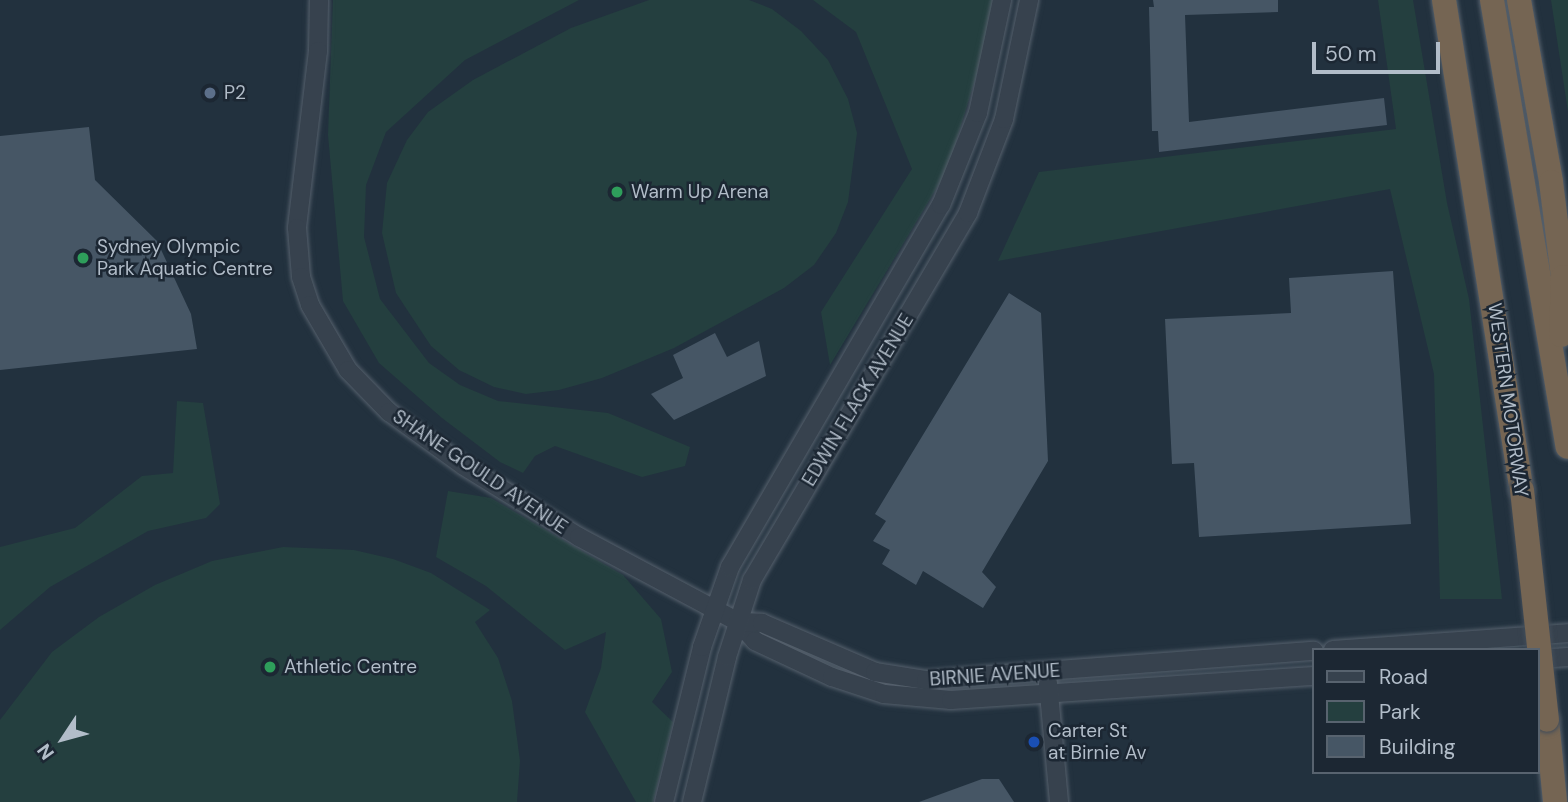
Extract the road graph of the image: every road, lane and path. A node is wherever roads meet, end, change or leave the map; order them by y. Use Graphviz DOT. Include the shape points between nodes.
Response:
graph roads {
  1 [pos="319,0"];
  2 [pos="1002,0"];
  3 [pos="1029,0"];
  4 [pos="1444,0"];
  5 [pos="1492,0"];
  6 [pos="1519,0"];
  7 [pos="989,73"];
  8 [pos="1015,79"];
  9 [pos="1559,385"];
  10 [pos="1568,447"];
  11 [pos="715,610"];
  12 [pos="738,622"];
  13 [pos="1568,633"];
  14 [pos="1361,648"];
  15 [pos="1539,648"];
  16 [pos="1312,651"];
  17 [pos="1540,656"];
  18 [pos="1568,657"];
  19 [pos="1540,659"];
  20 [pos="875,672"];
  21 [pos="1047,673"];
  22 [pos="1312,676"];
  23 [pos="870,690"];
  24 [pos="1049,695"];
  25 [pos="664,802"];
  26 [pos="692,802"];
  27 [pos="1059,802"];
  28 [pos="1555,802"];
  1 -- 11 [label="street, SHANE GOULD AVENUE" via="318,51 297,228 301,277 328,341 348,370 389,412 464,466 579,537"];
  2 -- 7 [label="street, EDWIN FLACK AVENUE"];
  3 -- 8 [label="street, EDWIN FLACK AVENUE"];
  4 -- 15 [label="highway, WESTERN MOTORWAY, bridge" via="1522,490"];
  5 -- 9 [label="highway"];
  6 -- 9 [label="highway" via="1563,277"];
  7 -- 8 [label="street"];
  7 -- 11 [label="street, EDWIN FLACK AVENUE" via="941,205 756,518 730,567"];
  8 -- 12 [label="street, EDWIN FLACK AVENUE" via="968,213 774,539 752,580"];
  9 -- 10 [label="highway"];
  11 -- 12 [label="street, SHANE GOULD AVENUE"];
  11 -- 25 [label="street, EDWIN FLACK AVENUE"];
  12 -- 20 [label="street, BIRNIE AVENUE" via="762,623"];
  12 -- 23 [label="street, BIRNIE AVENUE" via="755,641"];
  12 -- 26 [label="street, EDWIN FLACK AVENUE"];
  13 -- 14 [label="street"];
  16 -- 21 [label="street, BIRNIE AVENUE"];
  17 -- 28 [label="highway, WESTERN MOTORWAY, bridge"];
  18 -- 19 [label="street"];
  20 -- 21 [label="street, BIRNIE AVENUE" via="943,681"];
  20 -- 23 [label="street"];
  21 -- 24 [label="street"];
  22 -- 24 [label="street, BIRNIE AVENUE"];
  23 -- 24 [label="street, BIRNIE AVENUE" via="935,701"];
  24 -- 27 [label="street"];
}
